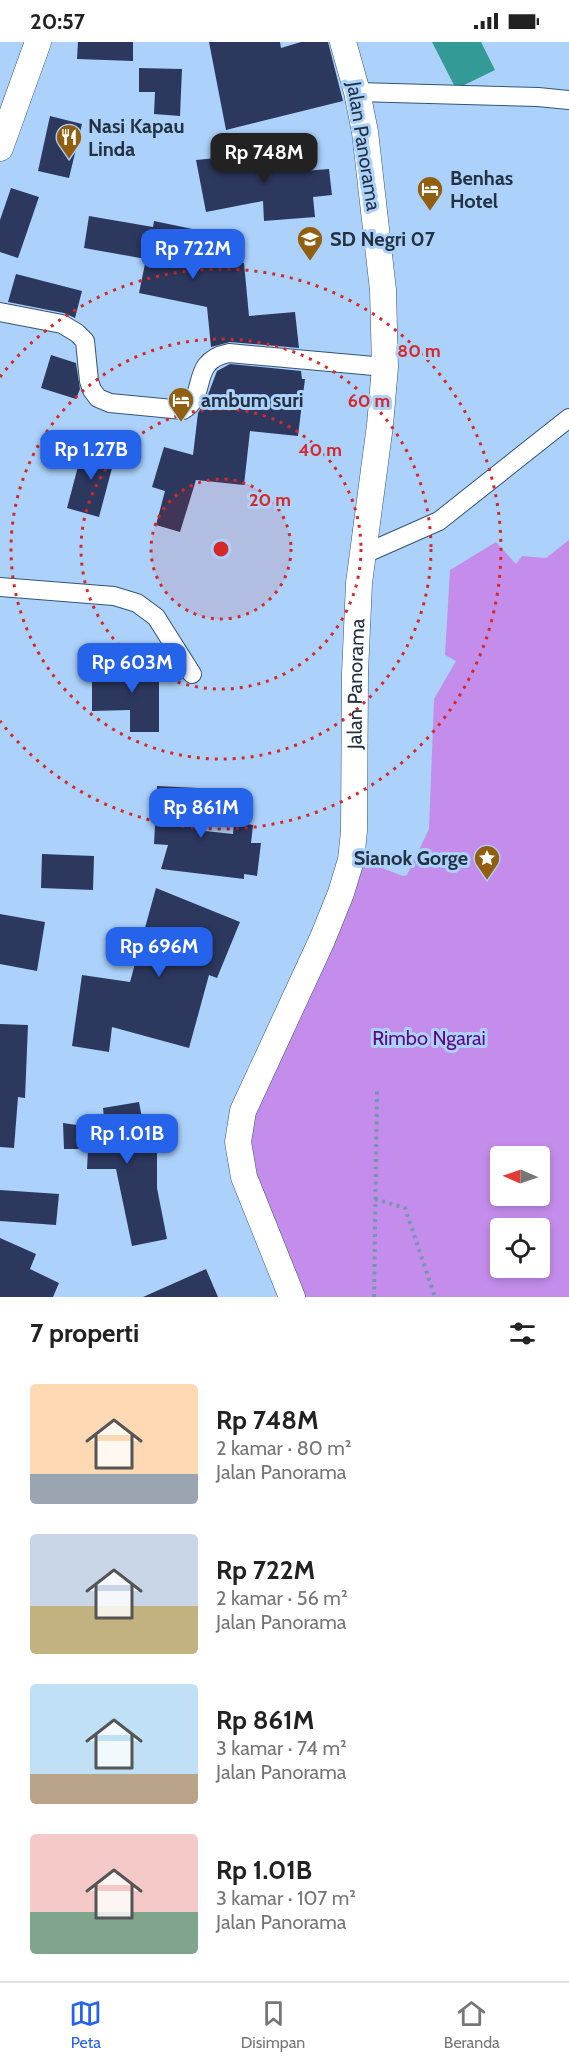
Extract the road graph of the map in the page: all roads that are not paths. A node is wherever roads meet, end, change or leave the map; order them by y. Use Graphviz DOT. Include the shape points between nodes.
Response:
graph roads {
  1 [pos="39,42"];
  2 [pos="343,42"];
  3 [pos="357,92"];
  4 [pos="569,100"];
  5 [pos="0,148"];
  6 [pos="0,312"];
  7 [pos="385,367"];
  8 [pos="569,417"];
  9 [pos="362,555"];
  10 [pos="0,587"];
  11 [pos="192,674"];
  12 [pos="292,1297"];
  1 -- 5 [label="main road"];
  2 -- 3 [label="main road, Jalan Panorama"];
  3 -- 4 [label="street"];
  3 -- 7 [label="main road, Jalan Panorama" via="383,290"];
  6 -- 7 [label="street" via="62,324 77,333 85,341 92,390 110,403 183,410 193,402 206,363 229,353"];
  7 -- 9 [label="main road, Jalan Panorama"];
  8 -- 9 [label="street" via="439,521"];
  9 -- 12 [label="main road, Jalan Panorama" via="351,860 322,940 243,1111 238,1142 244,1177"];
  10 -- 11 [label="street" via="114,597 137,603 156,617"];
}
